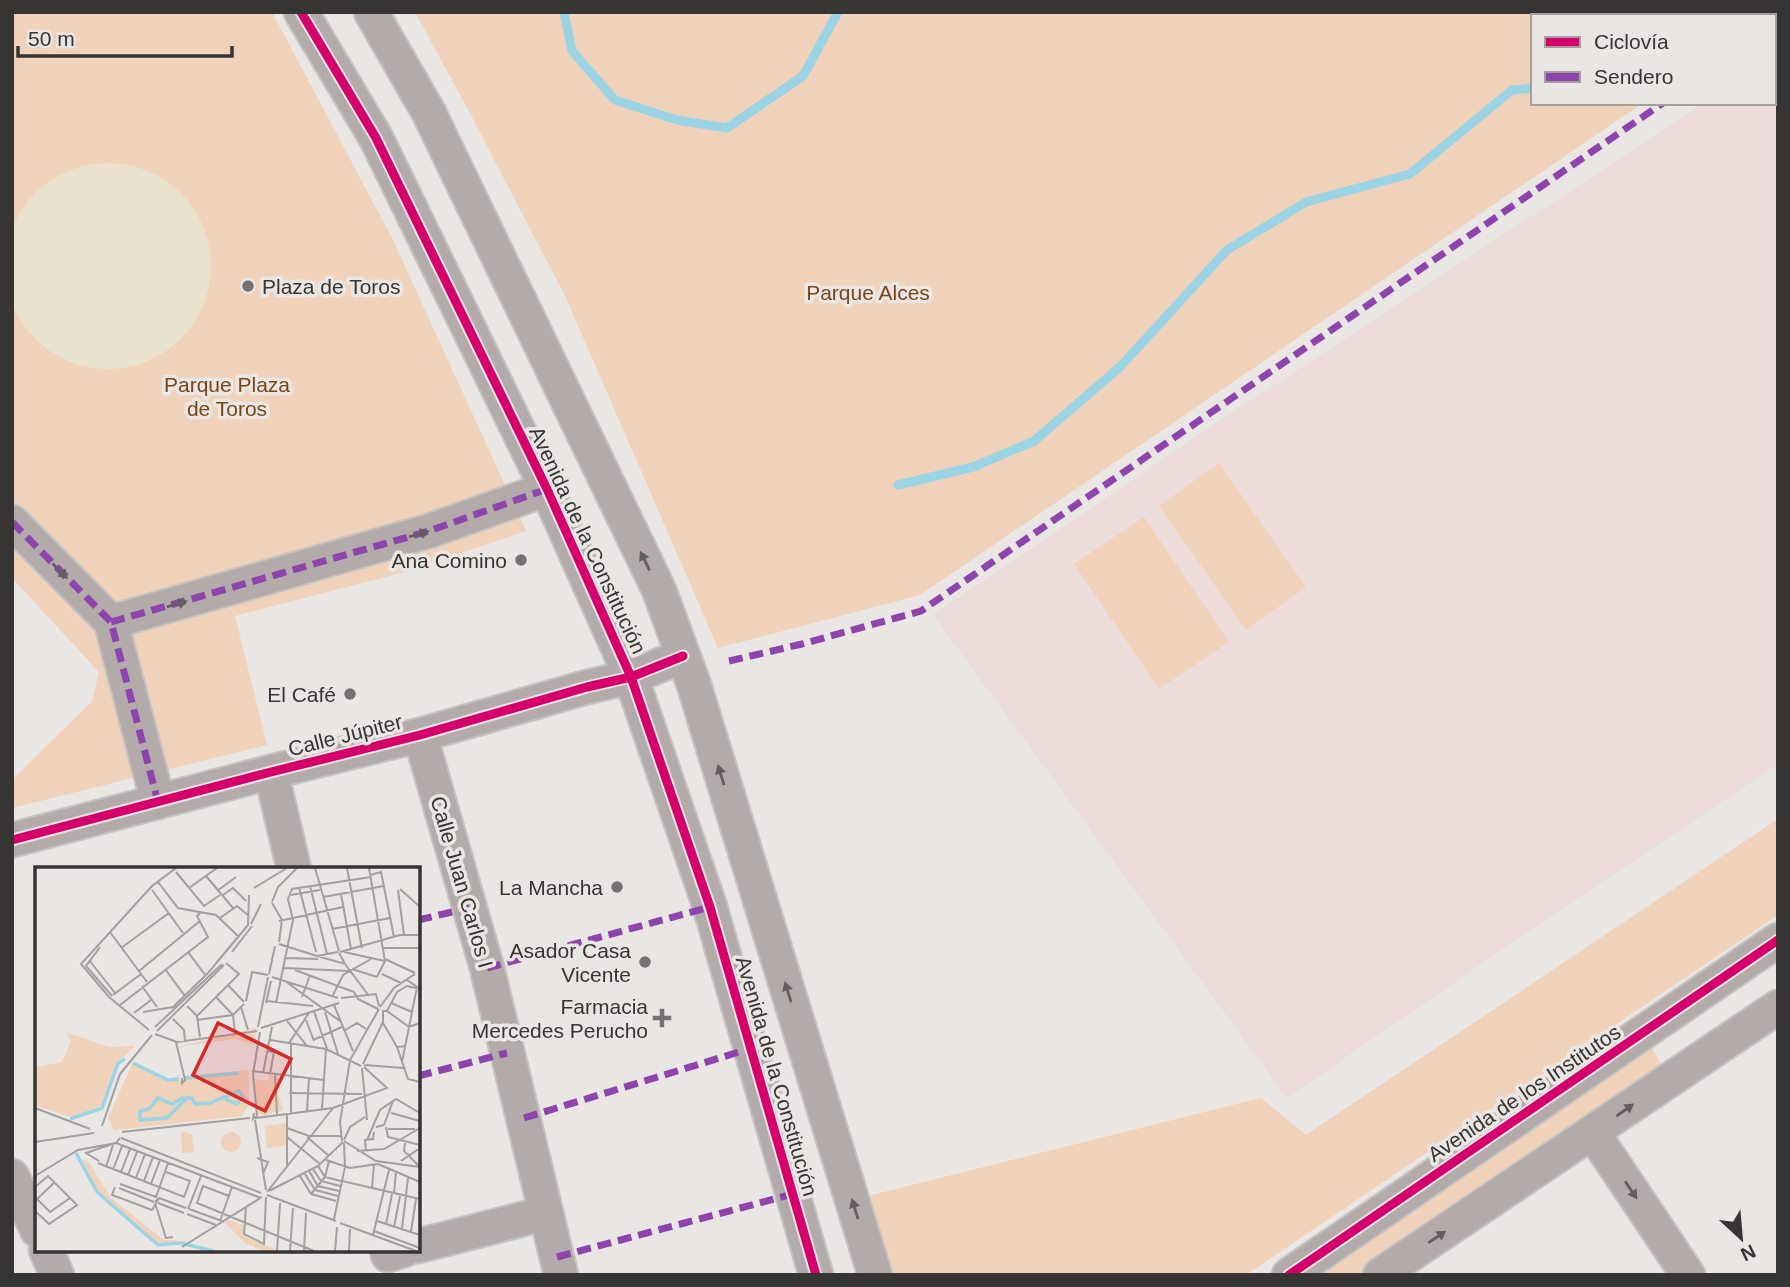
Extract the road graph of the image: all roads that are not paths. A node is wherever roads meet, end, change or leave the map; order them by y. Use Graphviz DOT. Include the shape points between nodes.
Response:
graph roads {
  1 [pos="301,12"];
  2 [pos="372,12"];
  3 [pos="547,489"];
  4 [pos="12,523"];
  5 [pos="111,622"];
  6 [pos="684,656"];
  7 [pos="631,677"];
  8 [pos="420,735"];
  9 [pos="271,772"];
  10 [pos="158,802"];
  11 [pos="12,840"];
  12 [pos="294,867"];
  13 [pos="1778,940"];
  14 [pos="1778,1007"];
  15 [pos="1643,1033"];
  16 [pos="1670,1079"];
  17 [pos="1593,1133"];
  18 [pos="12,1177"];
  19 [pos="546,1213"];
  20 [pos="35,1226"];
  21 [pos="420,1246"];
  22 [pos="47,1252"];
  23 [pos="57,1275"];
  24 [pos="561,1275"];
  25 [pos="816,1275"];
  26 [pos="875,1275"];
  27 [pos="1289,1275"];
  28 [pos="1380,1275"];
  29 [pos="1688,1275"];
  1 -- 3 [label="street, Avenida de la Constitución" via="376,138"];
  6 -- 2 [label="street, Avenida de la Constitución, one-way" via="659,590 429,113"];
  5 -- 3 [label="street, one-way" via="429,531"];
  3 -- 7 [label="street, Avenida de la Constitución"];
  4 -- 5 [label="street, one-way"];
  5 -- 10 [label="street"];
  6 -- 7 [label="street, Calle Júpiter"];
  26 -- 6 [label="street, Avenida de la Constitución, one-way"];
  7 -- 8 [label="street, Calle Júpiter"];
  7 -- 25 [label="street, Avenida de la Constitución" via="710,907"];
  8 -- 9 [label="street, Calle Júpiter"];
  8 -- 19 [label="street, Calle Juan Carlos I" via="487,968"];
  9 -- 10 [label="street, Calle Júpiter"];
  9 -- 12 [label="street"];
  10 -- 11 [label="street, Calle Júpiter"];
  13 -- 15 [label="street, Avenida de los Institutos"];
  14 -- 16 [label="street"];
  15 -- 16 [label="street, Avenida de los Institutos"];
  15 -- 27 [label="street, Avenida de los Institutos"];
  17 -- 16 [label="street, one-way"];
  28 -- 17 [label="street, one-way"];
  17 -- 29 [label="street, one-way"];
  18 -- 20 [label="street"];
  19 -- 21 [label="street"];
  19 -- 24 [label="street, Calle Juan Carlos I"];
  22 -- 23 [label="street"];
}
